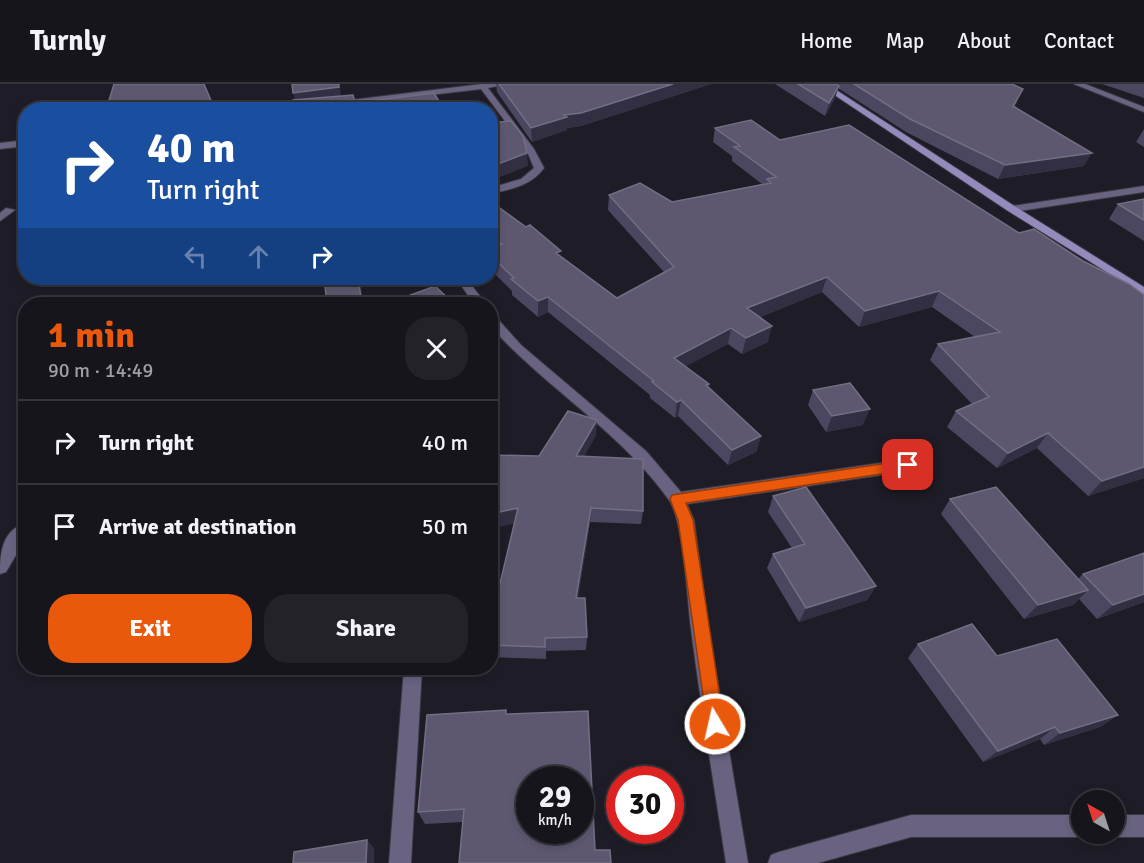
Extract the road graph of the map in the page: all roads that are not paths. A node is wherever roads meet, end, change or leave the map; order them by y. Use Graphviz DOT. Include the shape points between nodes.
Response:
graph roads {
  1 [pos="502,84"];
  2 [pos="822,84"];
  3 [pos="1078,84"];
  4 [pos="483,86"];
  5 [pos="351,102"];
  6 [pos="495,102"];
  7 [pos="498,106"];
  8 [pos="1144,110"];
  9 [pos="18,144"];
  10 [pos="0,146"];
  11 [pos="498,189"];
  12 [pos="1144,189"];
  13 [pos="1012,209"];
  14 [pos="10,210"];
  15 [pos="0,218"];
  16 [pos="1144,292"];
  17 [pos="498,327"];
  18 [pos="908,465"];
  19 [pos="677,499"];
  20 [pos="18,534"];
  21 [pos="0,567"];
  22 [pos="413,675"];
  23 [pos="1071,826"];
  24 [pos="1125,826"];
  25 [pos="1144,826"];
  26 [pos="400,863"];
  27 [pos="736,863"];
  28 [pos="779,863"];
  1 -- 4 [label="street"];
  2 -- 13 [label="street"];
  3 -- 8 [label="street"];
  4 -- 5 [label="street"];
  4 -- 6 [label="street"];
  7 -- 11 [label="street" via="539,168 525,181"];
  9 -- 10 [label="street"];
  12 -- 13 [label="street"];
  13 -- 16 [label="street"];
  14 -- 15 [label="street"];
  17 -- 19 [label="street" via="517,348 641,455"];
  18 -- 19 [label="street"];
  19 -- 27 [label="street" via="686,520"];
  20 -- 21 [label="street"];
  22 -- 26 [label="street"];
  23 -- 28 [label="street" via="911,826"];
  24 -- 25 [label="street"];
}
